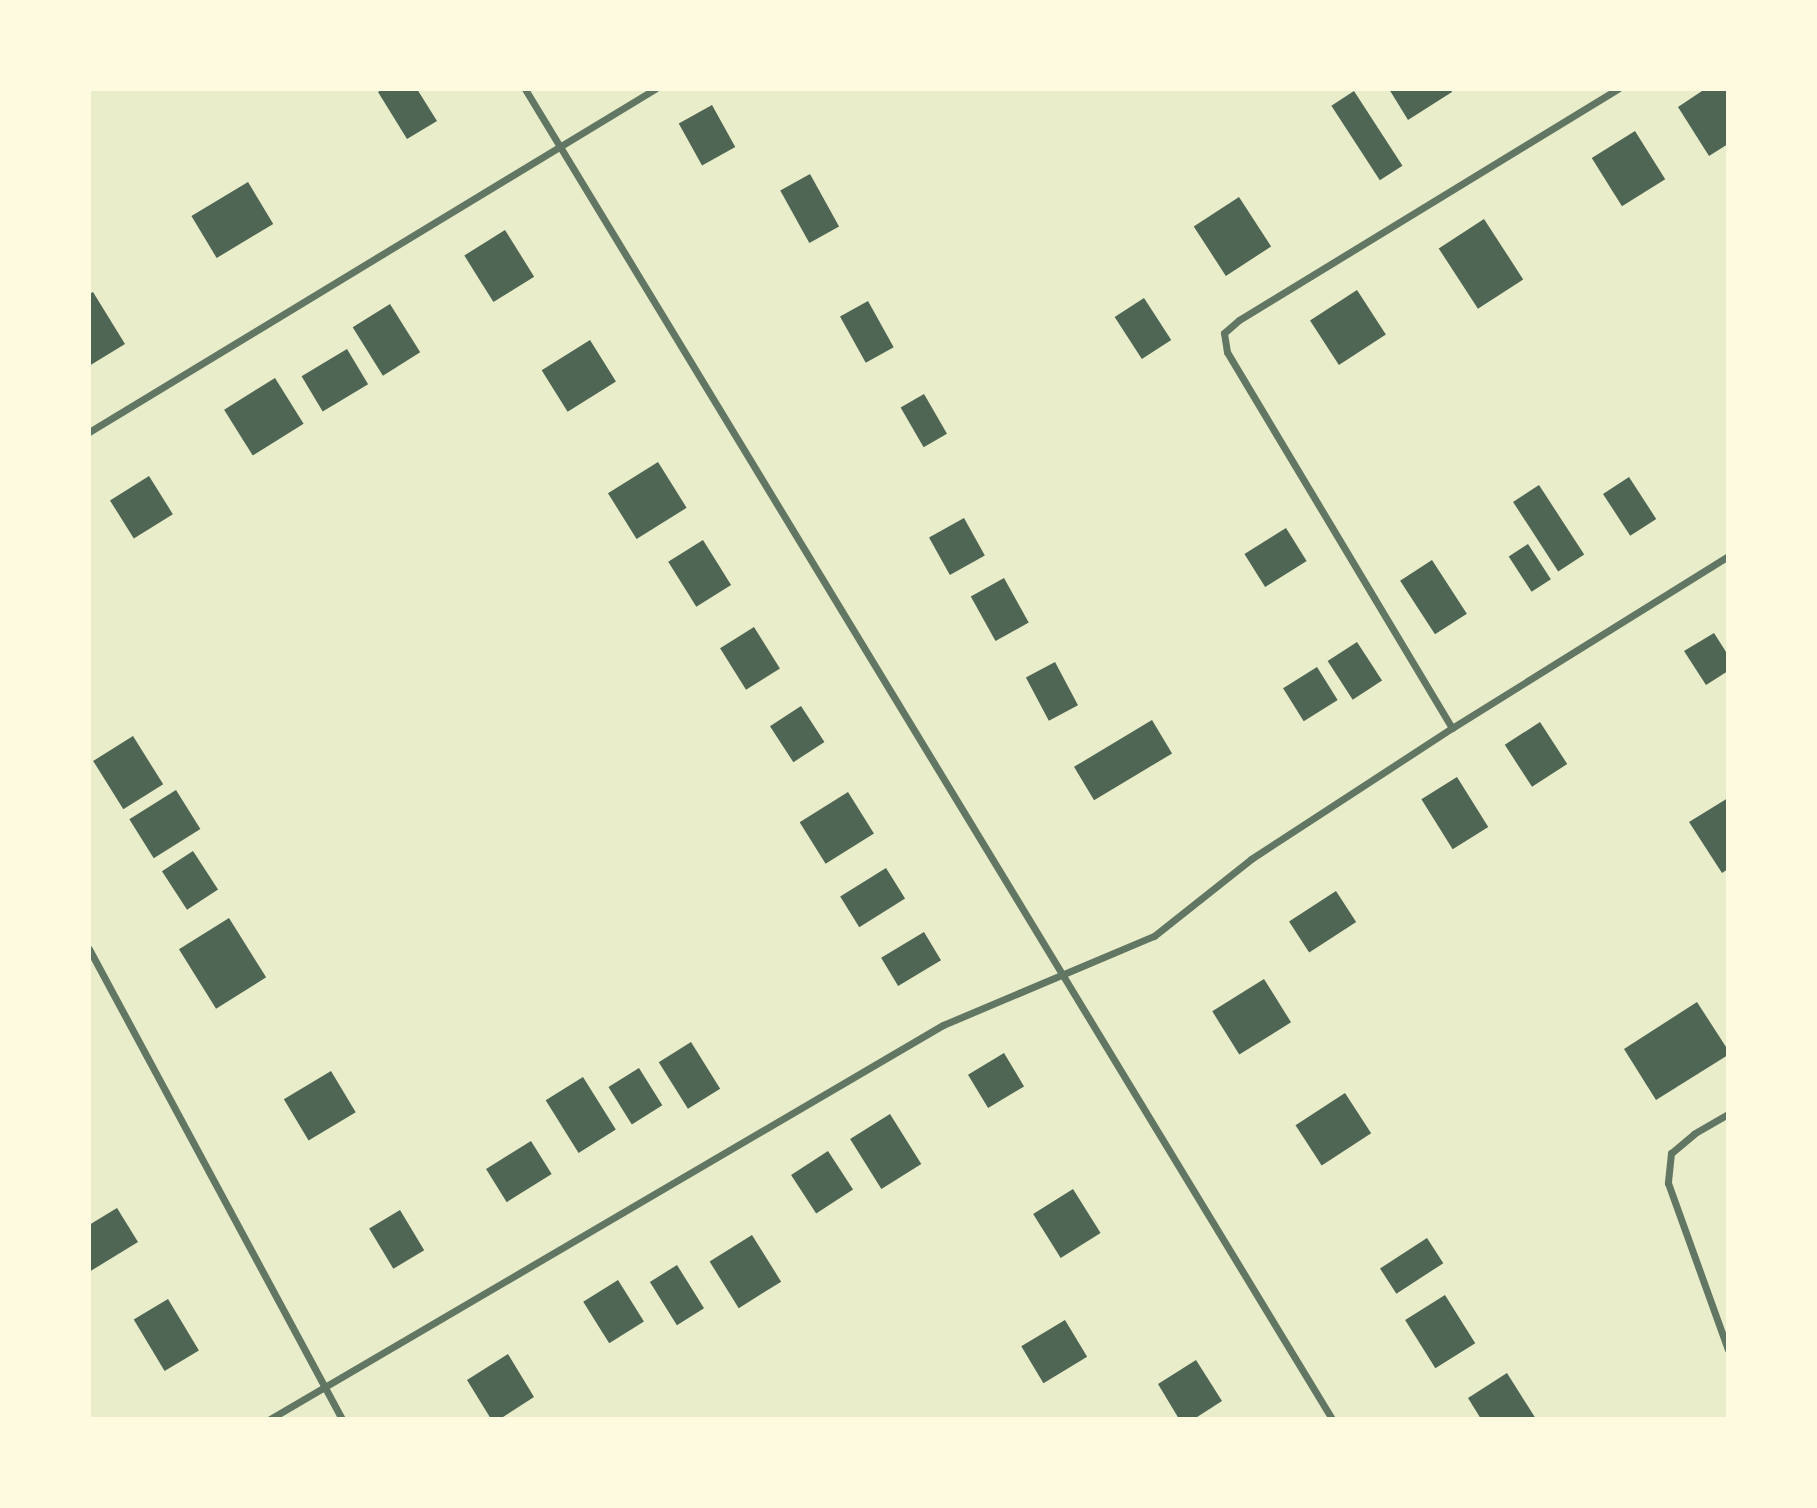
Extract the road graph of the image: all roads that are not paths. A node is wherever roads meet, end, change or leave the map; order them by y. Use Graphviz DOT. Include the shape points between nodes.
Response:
graph roads {
  1 [pos="525,89"];
  2 [pos="655,89"];
  3 [pos="1618,89"];
  4 [pos="558,148"];
  5 [pos="89,432"];
  6 [pos="1728,556"];
  7 [pos="1452,728"];
  8 [pos="89,949"];
  9 [pos="1064,974"];
  10 [pos="1728,1114"];
  11 [pos="1728,1350"];
  12 [pos="324,1388"];
  13 [pos="270,1419"];
  14 [pos="342,1419"];
  15 [pos="1332,1419"];
  1 -- 4 [label="street"];
  2 -- 4 [label="street"];
  3 -- 7 [label="street" via="1224,333 1227,352"];
  4 -- 5 [label="street"];
  4 -- 9 [label="street"];
  6 -- 7 [label="street"];
  7 -- 9 [label="street" via="1251,859 1154,936"];
  8 -- 12 [label="street"];
  9 -- 12 [label="street" via="943,1025"];
  9 -- 15 [label="street"];
  10 -- 11 [label="street" via="1694,1133 1671,1153 1668,1184"];
  12 -- 13 [label="street"];
  12 -- 14 [label="street"];
}
